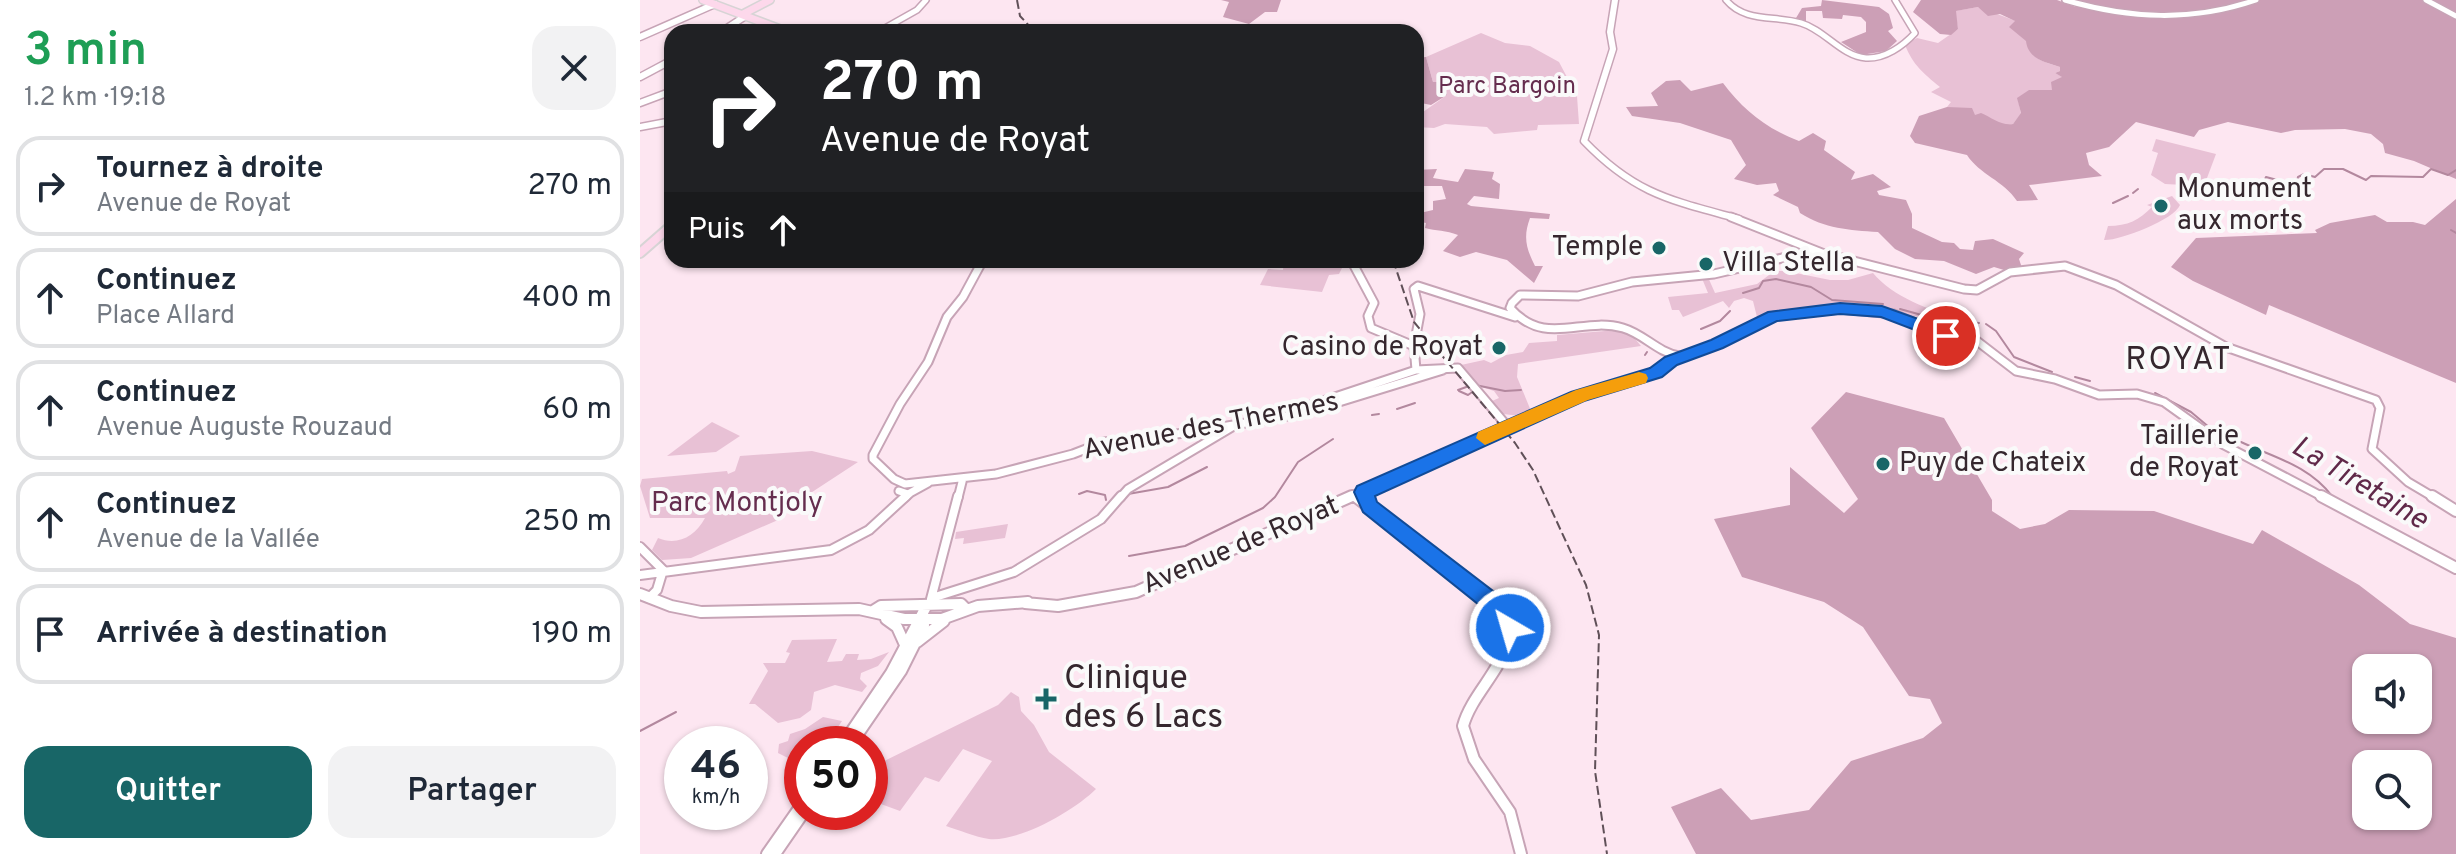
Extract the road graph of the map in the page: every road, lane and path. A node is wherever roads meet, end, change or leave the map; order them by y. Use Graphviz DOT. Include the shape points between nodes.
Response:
graph roads {
  1 [pos="703,0"];
  2 [pos="724,0"];
  3 [pos="770,0"];
  4 [pos="926,0"];
  5 [pos="1615,0"];
  6 [pos="1726,0"];
  7 [pos="1895,0"];
  8 [pos="2065,0"];
  9 [pos="2256,0"];
  10 [pos="2426,0"];
  11 [pos="715,4"];
  12 [pos="747,13"];
  13 [pos="2456,16"];
  14 [pos="670,24"];
  15 [pos="732,24"];
  16 [pos="771,24"];
  17 [pos="892,24"];
  18 [pos="664,26"];
  19 [pos="640,37"];
  20 [pos="664,64"];
  21 [pos="640,77"];
  22 [pos="664,94"];
  23 [pos="640,103"];
  24 [pos="664,122"];
  25 [pos="640,127"];
  26 [pos="664,232"];
  27 [pos="1799,249"];
  28 [pos="640,253"];
  29 [pos="979,268"];
  30 [pos="1355,268"];
  31 [pos="1513,310"];
  32 [pos="1414,346"];
  33 [pos="1664,358"];
  34 [pos="1416,370"];
  35 [pos="1443,370"];
  36 [pos="1283,415"];
  37 [pos="1511,426"];
  38 [pos="1219,430"];
  39 [pos="963,478"];
  40 [pos="907,489"];
  41 [pos="1359,494"];
  42 [pos="2456,511"];
  43 [pos="640,547"];
  44 [pos="2456,568"];
  45 [pos="663,570"];
  46 [pos="640,575"];
  47 [pos="645,596"];
  48 [pos="930,602"];
  49 [pos="966,609"];
  50 [pos="878,613"];
  51 [pos="949,618"];
  52 [pos="921,619"];
  53 [pos="910,646"];
  54 [pos="855,726"];
  55 [pos="863,726"];
  56 [pos="784,830"];
  57 [pos="792,830"];
  58 [pos="767,854"];
  59 [pos="775,854"];
  60 [pos="1521,854"];
  1 -- 11 [label="main road"];
  2 -- 11 [label="main road"];
  3 -- 12 [label="main road"];
  4 -- 17 [label="street"];
  5 -- 27 [label="main road" via="1609,34 1613,49 1584,139 1592,152 1647,192 1741,220"];
  6 -- 7 [label="street" via="1742,15 1807,24 1855,55 1869,58 1882,56 1915,34"];
  8 -- 9 [label="street" via="2144,16 2213,14"];
  10 -- 13 [label="street"];
  11 -- 12 [label="main road"];
  11 -- 14 [label="main road"];
  12 -- 15 [label="main road"];
  12 -- 16 [label="main road"];
  18 -- 19 [label="main road"];
  20 -- 21 [label="main road"];
  22 -- 23 [label="main road"];
  24 -- 25 [label="main road"];
  26 -- 28 [label="main road"];
  27 -- 31 [label="main road" via="1714,274 1632,282 1578,296 1518,295"];
  27 -- 42 [label="main road" via="1959,288 1979,289 2010,272 2061,265 2112,282 2226,347 2376,400 2380,411 2372,449 2408,482"];
  29 -- 40 [label="street" via="873,455"];
  30 -- 32 [label="main road" via="1374,305 1368,316 1371,328"];
  31 -- 32 [label="main road" via="1503,313 1418,286"];
  31 -- 33 [label="main road" via="1542,329 1623,328"];
  32 -- 34 [label="street"];
  33 -- 37 [label="main road, Avenue de Royat" via="1656,372 1587,393"];
  33 -- 44 [label="main road, Avenue de Royat" via="1684,357 1774,316 1848,309 1894,314 1946,336 1983,343 2016,371 2099,395 2129,394 2175,407 2224,445"];
  34 -- 35 [label="street"];
  34 -- 36 [label="street"];
  35 -- 36 [label="street, Avenue des Thermes"];
  35 -- 37 [label="street" via="1458,368"];
  36 -- 38 [label="street, Avenue des Thermes"];
  37 -- 41 [label="main road, Avenue de Royat"];
  38 -- 39 [label="street, Avenue des Thermes" via="1104,442 1024,468"];
  38 -- 48 [label="street" via="1128,489 1101,519 1014,572"];
  39 -- 40 [label="street, Avenue des Thermes"];
  39 -- 48 [label="street"];
  40 -- 45 [label="street, Avenue des Thermes" via="869,530 831,550"];
  41 -- 49 [label="main road, Avenue de Royat" via="1136,592 1063,604"];
  41 -- 60 [label="main road" via="1498,607 1508,621 1508,647 1468,707 1463,730 1510,812"];
  43 -- 45 [label="street"];
  45 -- 46 [label="street, Avenue des Thermes"];
  45 -- 47 [label="street" via="657,590"];
  47 -- 50 [label="main road, Avenue de Royat" via="701,612"];
  48 -- 49 [label="main road, Avenue de Royat"];
  48 -- 50 [label="main road, Avenue de Royat" via="881,606"];
  48 -- 52 [label="main road"];
  49 -- 51 [label="main road, Avenue de Royat"];
  50 -- 52 [label="main road, Avenue de Royat"];
  50 -- 53 [label="main road"];
  51 -- 52 [label="main road, Avenue de Royat"];
  51 -- 53 [label="main road"];
  52 -- 53 [label="main road" via="924,625"];
  53 -- 54 [label="main road"];
  53 -- 55 [label="main road" via="901,671"];
  56 -- 58 [label="main road"];
  57 -- 59 [label="main road"];
}
